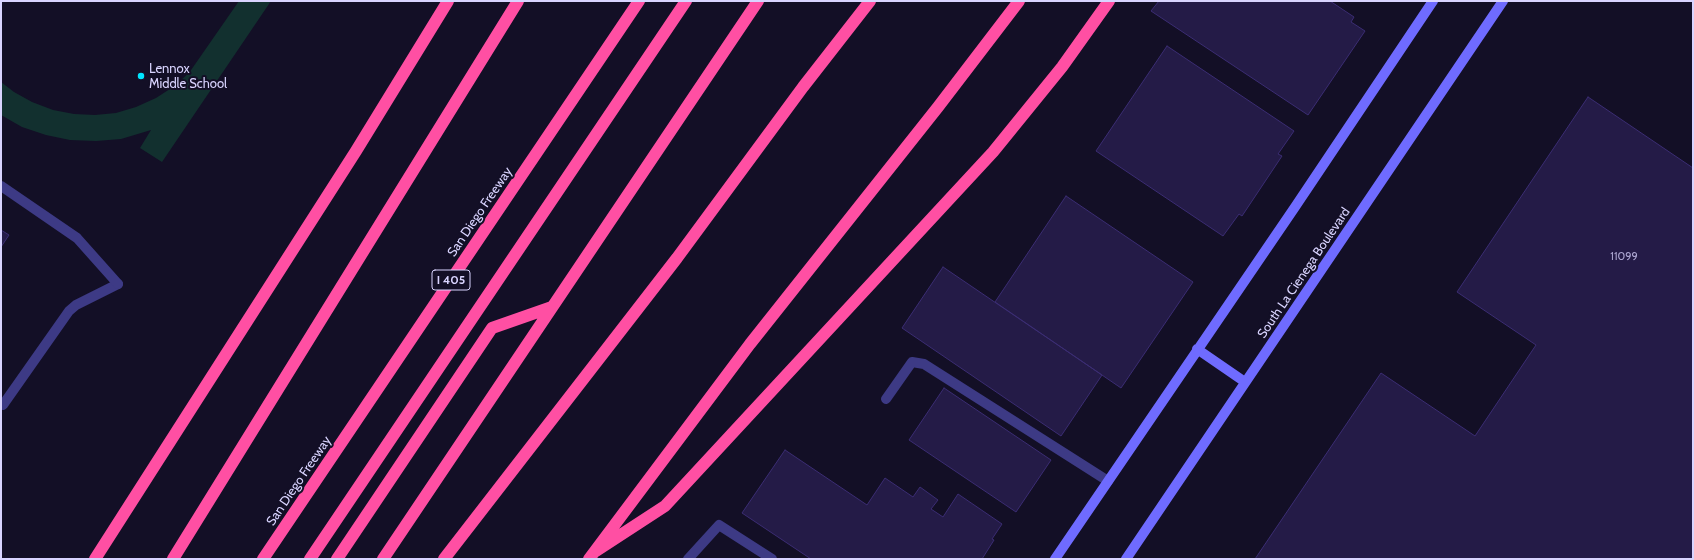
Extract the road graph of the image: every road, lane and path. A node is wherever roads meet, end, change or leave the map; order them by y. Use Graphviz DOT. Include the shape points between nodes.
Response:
graph roads {
  1 [pos="448,1"];
  2 [pos="518,1"];
  3 [pos="639,1"];
  4 [pos="686,1"];
  5 [pos="758,1"];
  6 [pos="870,1"];
  7 [pos="1018,1"];
  8 [pos="1109,1"];
  9 [pos="1503,1"];
  10 [pos="1430,2"];
  11 [pos="1,186"];
  12 [pos="552,307"];
  13 [pos="1197,349"];
  14 [pos="1245,382"];
  15 [pos="886,399"];
  16 [pos="3,405"];
  17 [pos="1108,481"];
  18 [pos="593,555"];
  19 [pos="95,559"];
  20 [pos="173,559"];
  21 [pos="263,559"];
  22 [pos="310,559"];
  23 [pos="337,559"];
  24 [pos="383,559"];
  25 [pos="444,559"];
  26 [pos="688,559"];
  27 [pos="772,559"];
  28 [pos="1055,559"];
  29 [pos="1126,559"];
  1 -- 19 [label="highway" via="356,152"];
  2 -- 20 [label="highway"];
  3 -- 21 [label="highway, San Diego Freeway / I 405"];
  4 -- 22 [label="highway"];
  5 -- 12 [label="highway"];
  6 -- 25 [label="highway" via="672,264"];
  7 -- 18 [label="highway" via="938,107 750,344"];
  8 -- 18 [label="highway" via="1062,67 993,152 665,506"];
  9 -- 14 [label="main road, South La Cienega Boulevard"];
  10 -- 13 [label="main road" via="1291,213"];
  11 -- 16 [label="street" via="77,238 118,284 69,311"];
  12 -- 23 [label="highway" via="492,328"];
  12 -- 24 [label="highway"];
  13 -- 14 [label="main road"];
  13 -- 17 [label="main road"];
  14 -- 29 [label="main road, South La Cienega Boulevard"];
  15 -- 17 [label="street" via="912,362 924,364"];
  17 -- 28 [label="main road"];
  26 -- 27 [label="street" via="719,524"];
}
